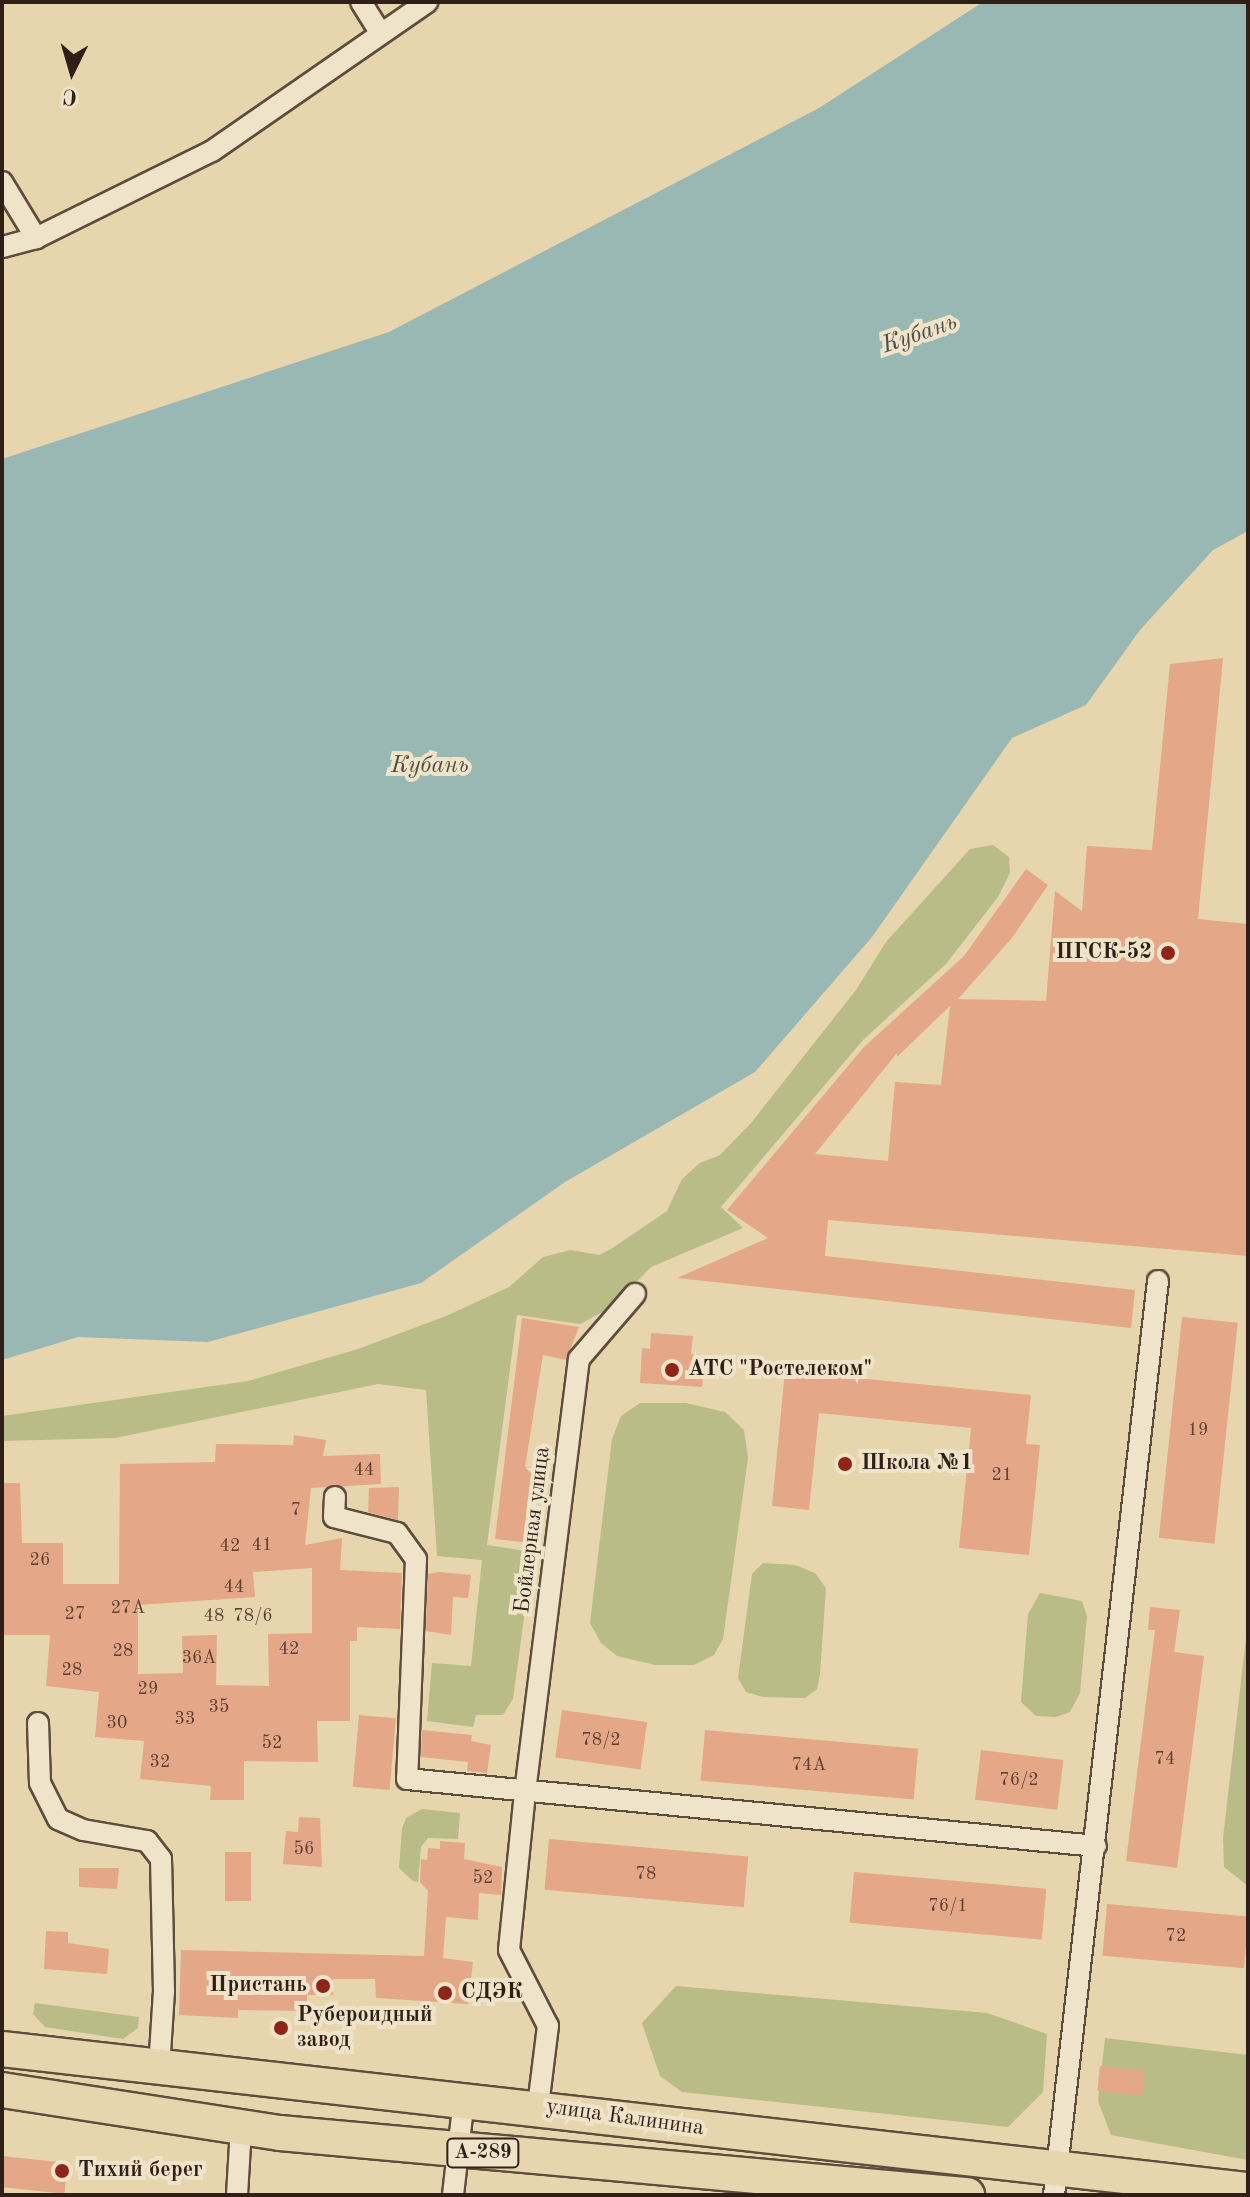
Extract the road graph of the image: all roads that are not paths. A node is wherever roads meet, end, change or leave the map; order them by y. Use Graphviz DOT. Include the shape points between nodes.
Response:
graph roads {
  1 [pos="361,2"];
  2 [pos="427,2"];
  3 [pos="380,32"];
  4 [pos="2,182"];
  5 [pos="36,238"];
  6 [pos="2,247"];
  7 [pos="1158,1281"];
  8 [pos="635,1294"];
  9 [pos="335,1497"];
  10 [pos="38,1723"];
  11 [pos="525,1792"];
  12 [pos="1096,1846"];
  13 [pos="2,2049"];
  14 [pos="102,2061"];
  15 [pos="159,2068"];
  16 [pos="2,2090"];
  17 [pos="464,2098"];
  18 [pos="87,2104"];
  19 [pos="538,2106"];
  20 [pos="241,2127"];
  21 [pos="459,2151"];
  22 [pos="1056,2180"];
  23 [pos="1248,2190"];
  24 [pos="237,2195"];
  25 [pos="453,2195"];
  26 [pos="967,2195"];
  1 -- 3 [label="street"];
  2 -- 3 [label="street"];
  3 -- 5 [label="street" via="212,151"];
  4 -- 5 [label="street"];
  5 -- 6 [label="street"];
  7 -- 12 [label="street"];
  8 -- 11 [label="street, Бойлерная улица" via="579,1359"];
  9 -- 11 [label="street" via="334,1517 397,1533 416,1559 407,1779"];
  10 -- 15 [label="street" via="40,1783 58,1819 83,1830 147,1841 161,1859 164,1991"];
  11 -- 12 [label="street"];
  11 -- 19 [label="street, Бойлерная улица" via="509,1950 548,2026"];
  12 -- 22 [label="street"];
  13 -- 14 [label="highway, улица Калинина / А-289"];
  14 -- 15 [label="highway, улица Калинина / А-289"];
  14 -- 18 [label="highway" via="76,2074 75,2093"];
  15 -- 17 [label="highway, улица Калинина / А-289"];
  16 -- 18 [label="highway, улица Калинина / А-289"];
  17 -- 19 [label="highway, улица Калинина / А-289"];
  17 -- 21 [label="street"];
  18 -- 20 [label="highway, улица Калинина / А-289"];
  19 -- 22 [label="highway, улица Калинина / А-289"];
  20 -- 21 [label="highway, улица Калинина / А-289"];
  20 -- 24 [label="street"];
  21 -- 25 [label="street"];
  21 -- 26 [label="highway, улица Калинина / А-289"];
  22 -- 23 [label="highway, улица Калинина / А-289"];
}
